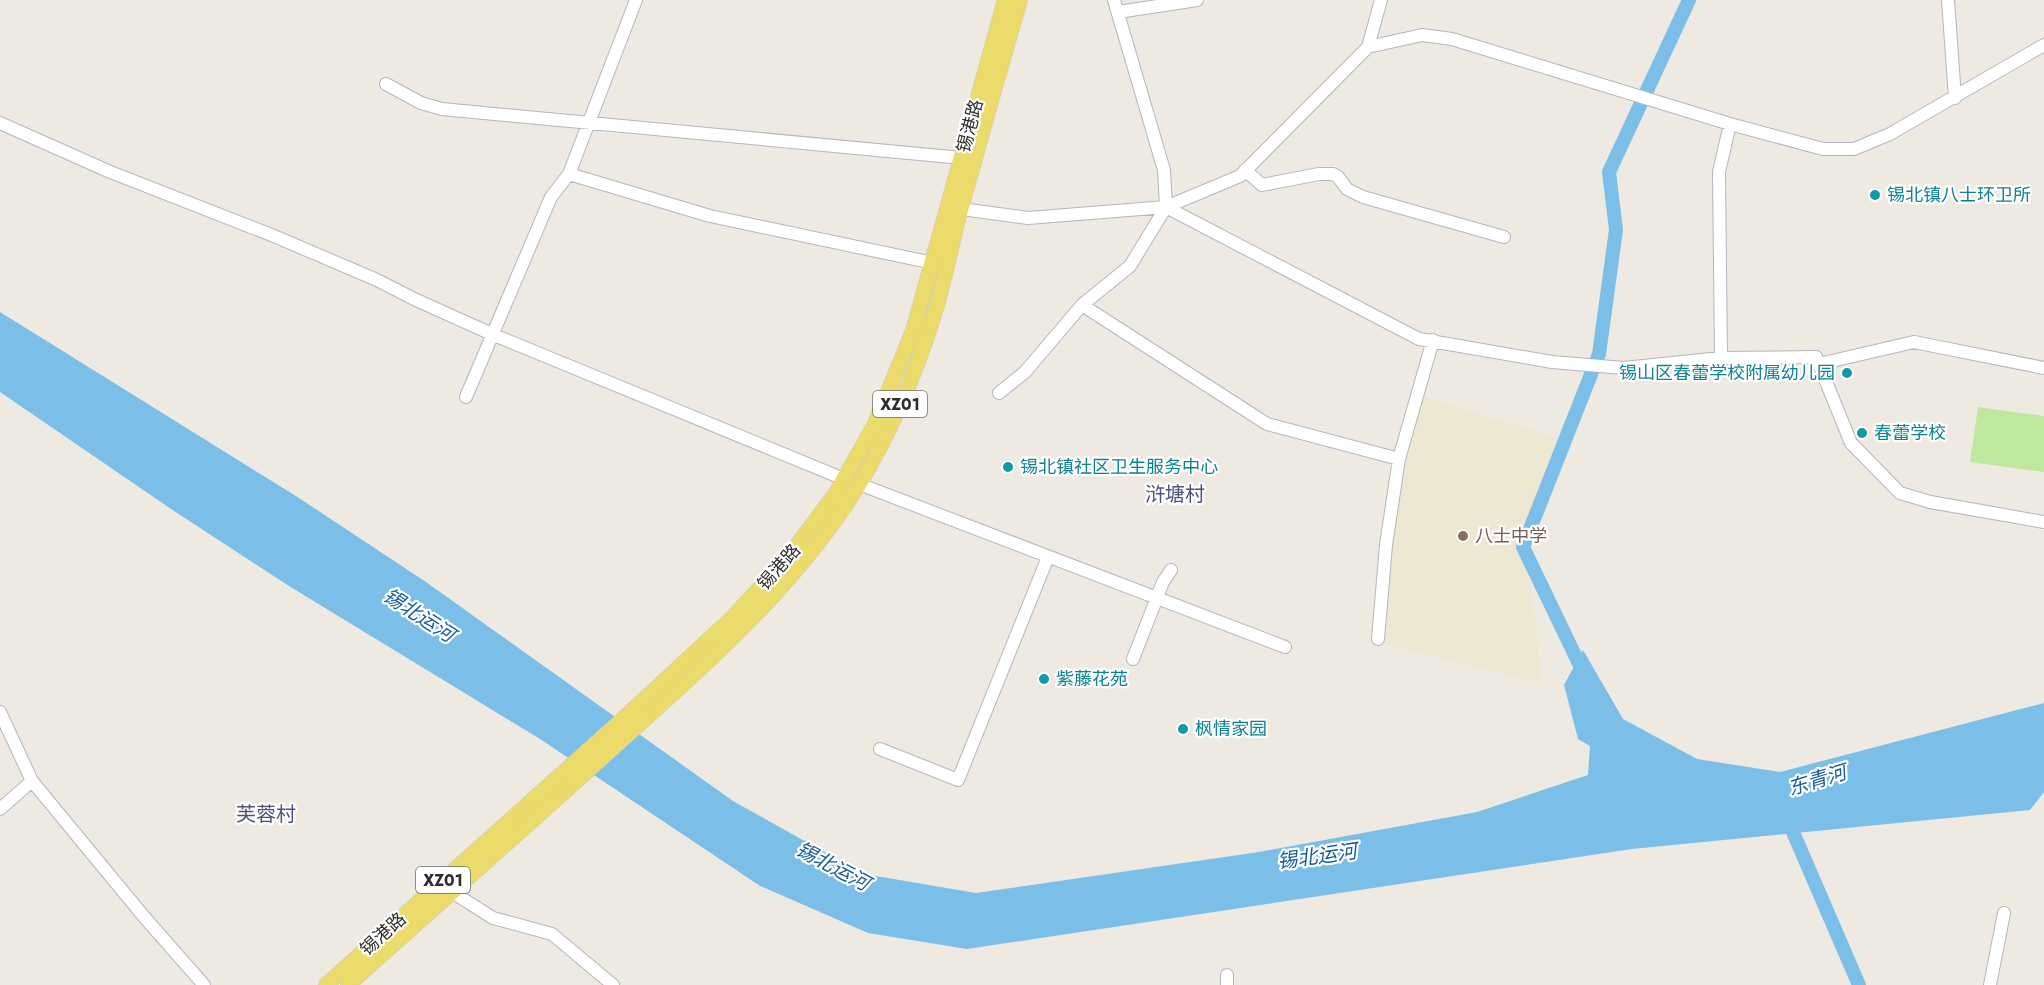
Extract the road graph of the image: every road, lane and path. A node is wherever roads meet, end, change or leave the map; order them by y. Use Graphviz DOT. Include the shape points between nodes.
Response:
graph roads {
  1 [pos="636,0"];
  2 [pos="1005,0"];
  3 [pos="1020,0"];
  4 [pos="1197,0"];
  5 [pos="1381,0"];
  6 [pos="1947,0"];
  7 [pos="1116,6"];
  8 [pos="2044,45"];
  9 [pos="1368,47"];
  10 [pos="386,84"];
  11 [pos="1955,98"];
  12 [pos="588,122"];
  13 [pos="0,123"];
  14 [pos="1730,124"];
  15 [pos="962,158"];
  16 [pos="1245,171"];
  17 [pos="569,174"];
  18 [pos="1166,207"];
  19 [pos="954,208"];
  20 [pos="1504,237"];
  21 [pos="933,262"];
  22 [pos="1082,305"];
  23 [pos="494,335"];
  24 [pos="1433,340"];
  25 [pos="1721,358"];
  26 [pos="1819,364"];
  27 [pos="2044,368"];
  28 [pos="999,393"];
  29 [pos="466,398"];
  30 [pos="1399,459"];
  31 [pos="852,482"];
  32 [pos="2044,522"];
  33 [pos="1048,557"];
  34 [pos="1171,570"];
  35 [pos="1156,599"];
  36 [pos="1378,639"];
  37 [pos="1285,647"];
  38 [pos="1133,659"];
  39 [pos="0,712"];
  40 [pos="880,749"];
  41 [pos="567,780"];
  42 [pos="32,781"];
  43 [pos="0,809"];
  44 [pos="452,892"];
  45 [pos="2004,913"];
  46 [pos="204,985"];
  47 [pos="326,985"];
  48 [pos="348,985"];
  49 [pos="613,985"];
  50 [pos="1990,985"];
  1 -- 12 [label="street"];
  2 -- 15 [label="main road, 锡港路 / XZ01"];
  3 -- 19 [label="main road, 锡港路 / XZ01"];
  4 -- 7 [label="street"];
  5 -- 9 [label="street"];
  6 -- 11 [label="street"];
  7 -- 18 [label="street" via="1164,170"];
  8 -- 11 [label="street"];
  9 -- 14 [label="street" via="1422,35 1452,39"];
  9 -- 16 [label="street"];
  10 -- 12 [label="street" via="421,103 442,109"];
  11 -- 14 [label="street" via="1890,134 1854,148 1822,149"];
  12 -- 15 [label="street"];
  12 -- 17 [label="street"];
  13 -- 23 [label="street" via="377,280"];
  14 -- 25 [label="street" via="1719,172"];
  15 -- 19 [label="main road, 锡港路 / XZ01"];
  16 -- 18 [label="street"];
  16 -- 20 [label="street" via="1262,185 1333,174 1347,189 1363,197"];
  17 -- 21 [label="street" via="710,216"];
  17 -- 23 [label="street" via="551,197"];
  18 -- 19 [label="street" via="1028,218"];
  18 -- 22 [label="street" via="1130,266"];
  18 -- 24 [label="street" via="1419,339"];
  19 -- 21 [label="main road, 锡港路 / XZ01"];
  19 -- 31 [label="main road, 锡港路 / XZ01" via="939,298 927,336 902,399"];
  21 -- 31 [label="main road, 锡港路 / XZ01" via="913,331"];
  22 -- 28 [label="street" via="1025,372"];
  22 -- 30 [label="street" via="1267,424"];
  23 -- 29 [label="street"];
  23 -- 31 [label="street"];
  24 -- 25 [label="street" via="1552,362 1624,368"];
  24 -- 30 [label="street"];
  25 -- 26 [label="street" via="1816,357"];
  26 -- 27 [label="street" via="1914,342"];
  26 -- 32 [label="street" via="1851,443 1900,493"];
  30 -- 36 [label="street"];
  31 -- 33 [label="street"];
  31 -- 41 [label="main road, 锡港路 / XZ01" via="822,539 742,629"];
  33 -- 35 [label="street"];
  33 -- 40 [label="street" via="958,780"];
  34 -- 35 [label="street"];
  35 -- 37 [label="street"];
  35 -- 38 [label="street"];
  39 -- 42 [label="street"];
  41 -- 44 [label="main road, 锡港路 / XZ01"];
  41 -- 47 [label="main road, 锡港路 / XZ01"];
  42 -- 43 [label="street"];
  42 -- 46 [label="street"];
  44 -- 48 [label="main road, 锡港路 / XZ01"];
  44 -- 49 [label="street" via="493,918 552,934"];
  45 -- 50 [label="street"];
}
